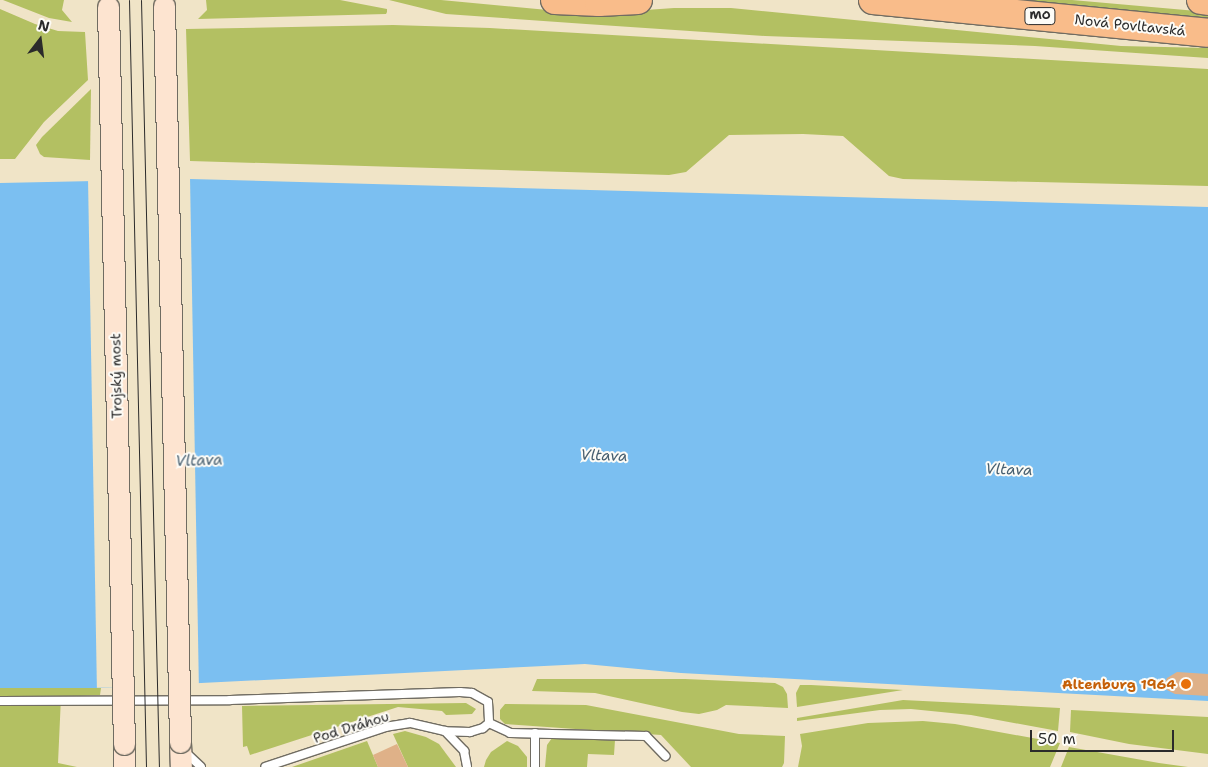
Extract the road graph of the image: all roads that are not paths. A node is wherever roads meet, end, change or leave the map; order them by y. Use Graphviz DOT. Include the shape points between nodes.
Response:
graph roads {
  1 [pos="555,0"];
  2 [pos="638,0"];
  3 [pos="873,0"];
  4 [pos="1202,0"];
  5 [pos="1208,1"];
  6 [pos="108,3"];
  7 [pos="164,3"];
  8 [pos="1207,33"];
  9 [pos="0,701"];
  10 [pos="489,723"];
  11 [pos="445,731"];
  12 [pos="535,733"];
  13 [pos="181,752"];
  14 [pos="665,756"];
  15 [pos="124,767"];
  16 [pos="201,767"];
  17 [pos="265,767"];
  18 [pos="467,767"];
  19 [pos="535,767"];
  1 -- 2 [label="highway"];
  3 -- 8 [label="highway, Nová Povltavská / MO"];
  4 -- 5 [label="highway"];
  6 -- 15 [label="main road, Trojský most, bridge"];
  7 -- 13 [label="main road, bridge"];
  9 -- 10 [label="lane" via="230,700 460,692 472,693 488,702"];
  10 -- 11 [label="lane, Pod Dráhou" via="470,732"];
  10 -- 12 [label="lane" via="510,734"];
  11 -- 17 [label="lane, Pod Dráhou" via="410,723 386,727"];
  11 -- 18 [label="lane" via="464,751"];
  12 -- 14 [label="lane" via="646,736"];
  12 -- 19 [label="lane"];
  13 -- 16 [label="lane"];
}
